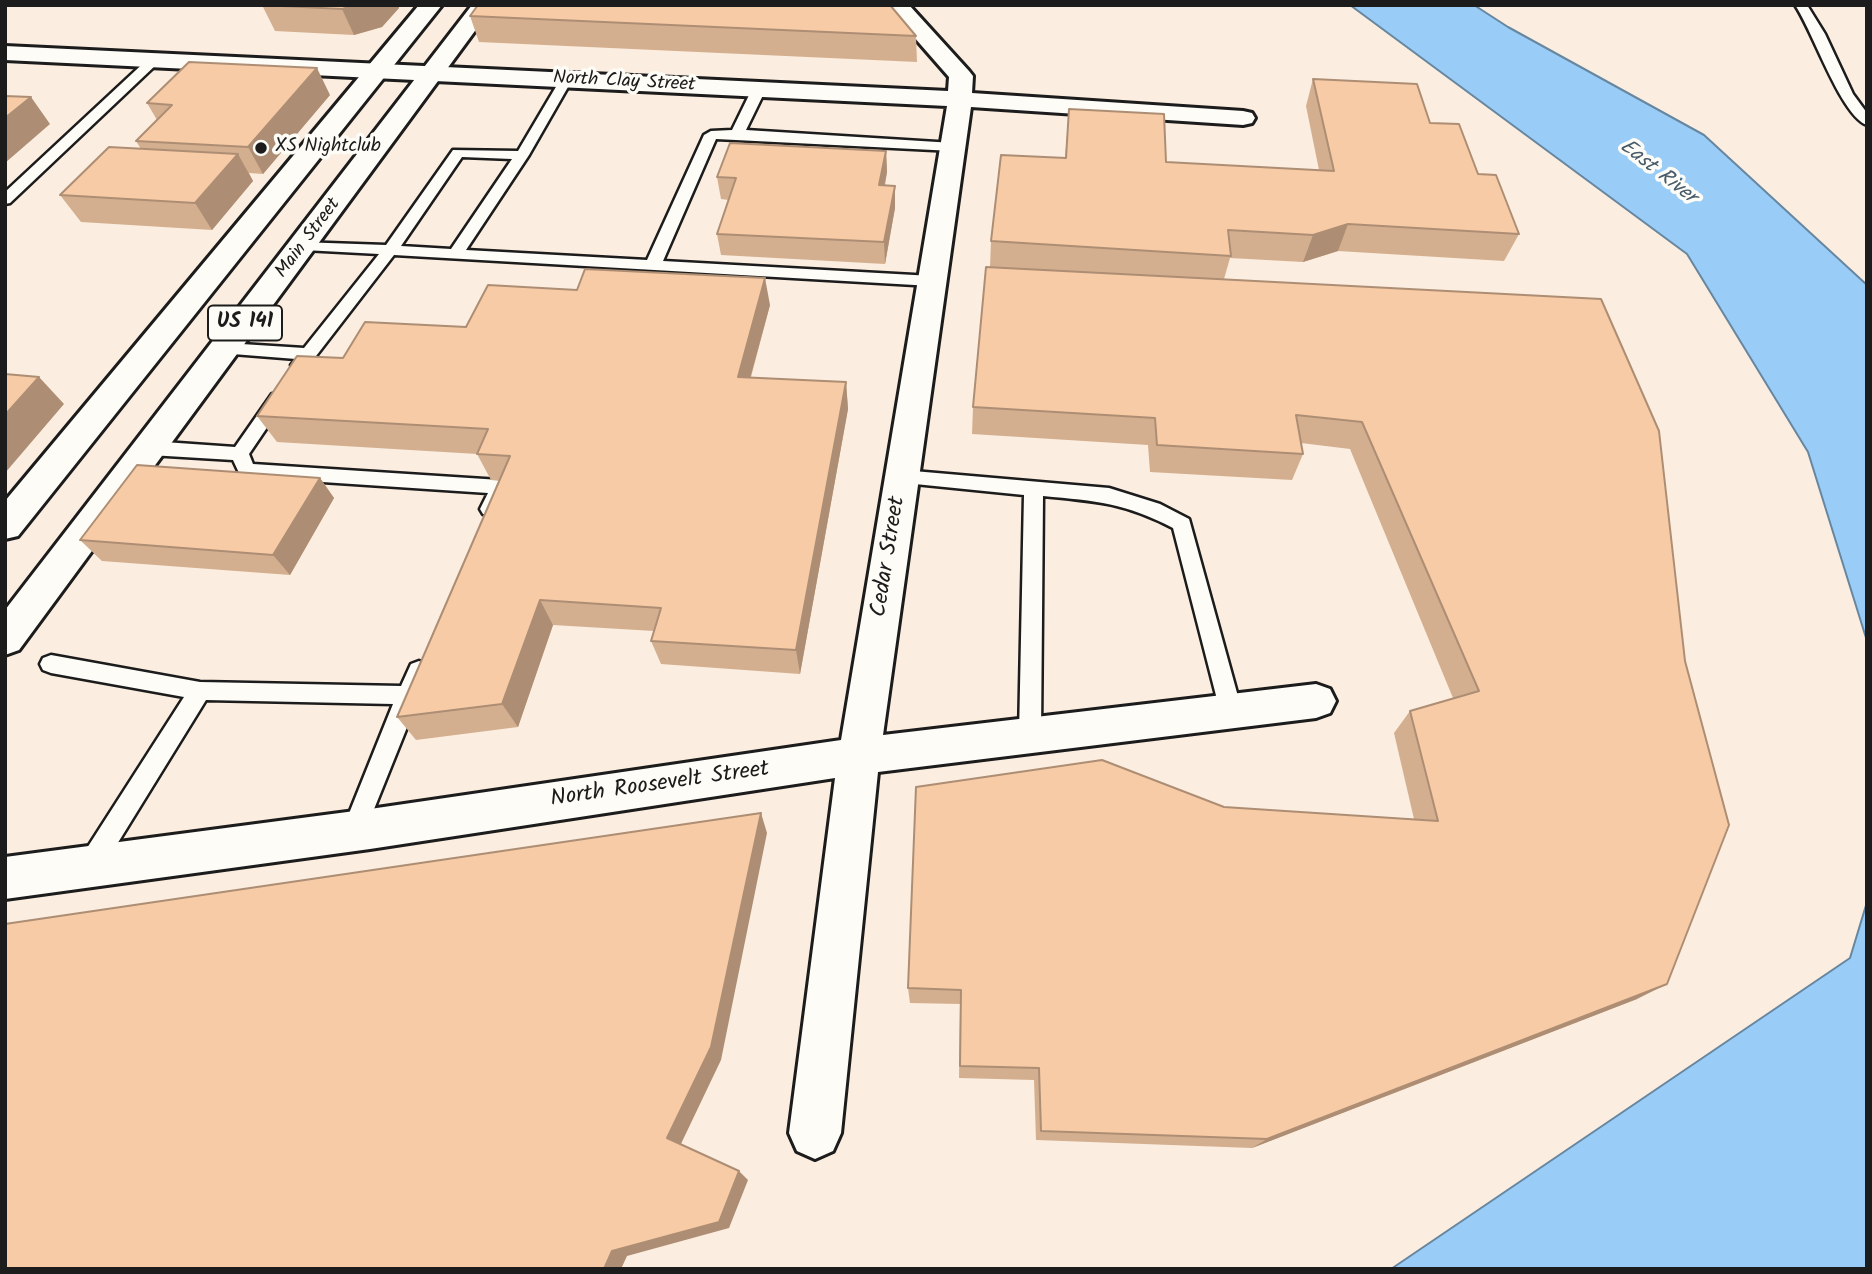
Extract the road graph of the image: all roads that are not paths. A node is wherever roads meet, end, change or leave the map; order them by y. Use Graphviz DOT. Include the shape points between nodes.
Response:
graph roads {
  1 [pos="431,5"];
  2 [pos="483,5"];
  3 [pos="897,5"];
  4 [pos="1801,5"];
  5 [pos="5,53"];
  6 [pos="153,60"];
  7 [pos="379,71"];
  8 [pos="434,74"];
  9 [pos="566,80"];
  10 [pos="760,89"];
  11 [pos="960,99"];
  12 [pos="1243,118"];
  13 [pos="1867,121"];
  14 [pos="737,134"];
  15 [pos="953,147"];
  16 [pos="522,155"];
  17 [pos="5,200"];
  18 [pos="304,245"];
  19 [pos="390,250"];
  20 [pos="455,254"];
  21 [pos="653,265"];
  22 [pos="932,281"];
  23 [pos="226,348"];
  24 [pos="307,354"];
  25 [pos="150,448"];
  26 [pos="240,454"];
  27 [pos="902,477"];
  28 [pos="1034,488"];
  29 [pos="484,524"];
  30 [pos="5,526"];
  31 [pos="5,639"];
  32 [pos="429,646"];
  33 [pos="51,664"];
  34 [pos="200,691"];
  35 [pos="408,695"];
  36 [pos="1316,701"];
  37 [pos="1231,711"];
  38 [pos="1030,735"];
  39 [pos="859,757"];
  40 [pos="354,831"];
  41 [pos="89,867"];
  42 [pos="5,878"];
  43 [pos="815,1133"];
  1 -- 7 [label="street, US 141"];
  2 -- 8 [label="street, Main Street / US 141"];
  3 -- 11 [label="street, Cedar Street" via="961,76"];
  4 -- 13 [label="lane" via="1812,19 1847,100"];
  5 -- 6 [label="street, North Clay Street"];
  6 -- 7 [label="street, North Clay Street"];
  6 -- 17 [label="lane"];
  7 -- 8 [label="street, North Clay Street"];
  7 -- 30 [label="street, US 141"];
  8 -- 9 [label="street, North Clay Street"];
  8 -- 18 [label="street, Main Street / US 141"];
  9 -- 10 [label="street, North Clay Street"];
  9 -- 16 [label="lane"];
  10 -- 11 [label="street, North Clay Street"];
  10 -- 14 [label="lane"];
  11 -- 12 [label="street, North Clay Street"];
  11 -- 15 [label="street, Cedar Street"];
  14 -- 15 [label="lane"];
  14 -- 21 [label="lane" via="711,135"];
  15 -- 22 [label="street, Cedar Street"];
  16 -- 19 [label="lane" via="458,153"];
  16 -- 20 [label="lane"];
  18 -- 19 [label="lane"];
  18 -- 23 [label="street, Main Street / US 141"];
  19 -- 20 [label="lane"];
  19 -- 24 [label="lane"];
  20 -- 21 [label="lane"];
  21 -- 22 [label="lane"];
  22 -- 27 [label="street, Cedar Street"];
  23 -- 24 [label="lane"];
  23 -- 25 [label="street, Main Street / US 141"];
  24 -- 26 [label="lane"];
  25 -- 26 [label="lane"];
  25 -- 31 [label="street, Main Street / US 141"];
  26 -- 29 [label="lane" via="247,470 500,487"];
  27 -- 28 [label="lane"];
  27 -- 39 [label="street, Cedar Street"];
  28 -- 37 [label="lane" via="1109,495 1182,524"];
  28 -- 38 [label="lane"];
  32 -- 35 [label="lane"];
  33 -- 34 [label="lane"];
  34 -- 35 [label="lane"];
  34 -- 41 [label="lane"];
  35 -- 40 [label="lane"];
  36 -- 37 [label="street, North Roosevelt Street"];
  37 -- 38 [label="street, North Roosevelt Street"];
  38 -- 39 [label="street, North Roosevelt Street"];
  39 -- 40 [label="street, North Roosevelt Street"];
  39 -- 43 [label="street, Cedar Street"];
  40 -- 41 [label="street, North Roosevelt Street"];
  41 -- 42 [label="street, North Roosevelt Street"];
}
